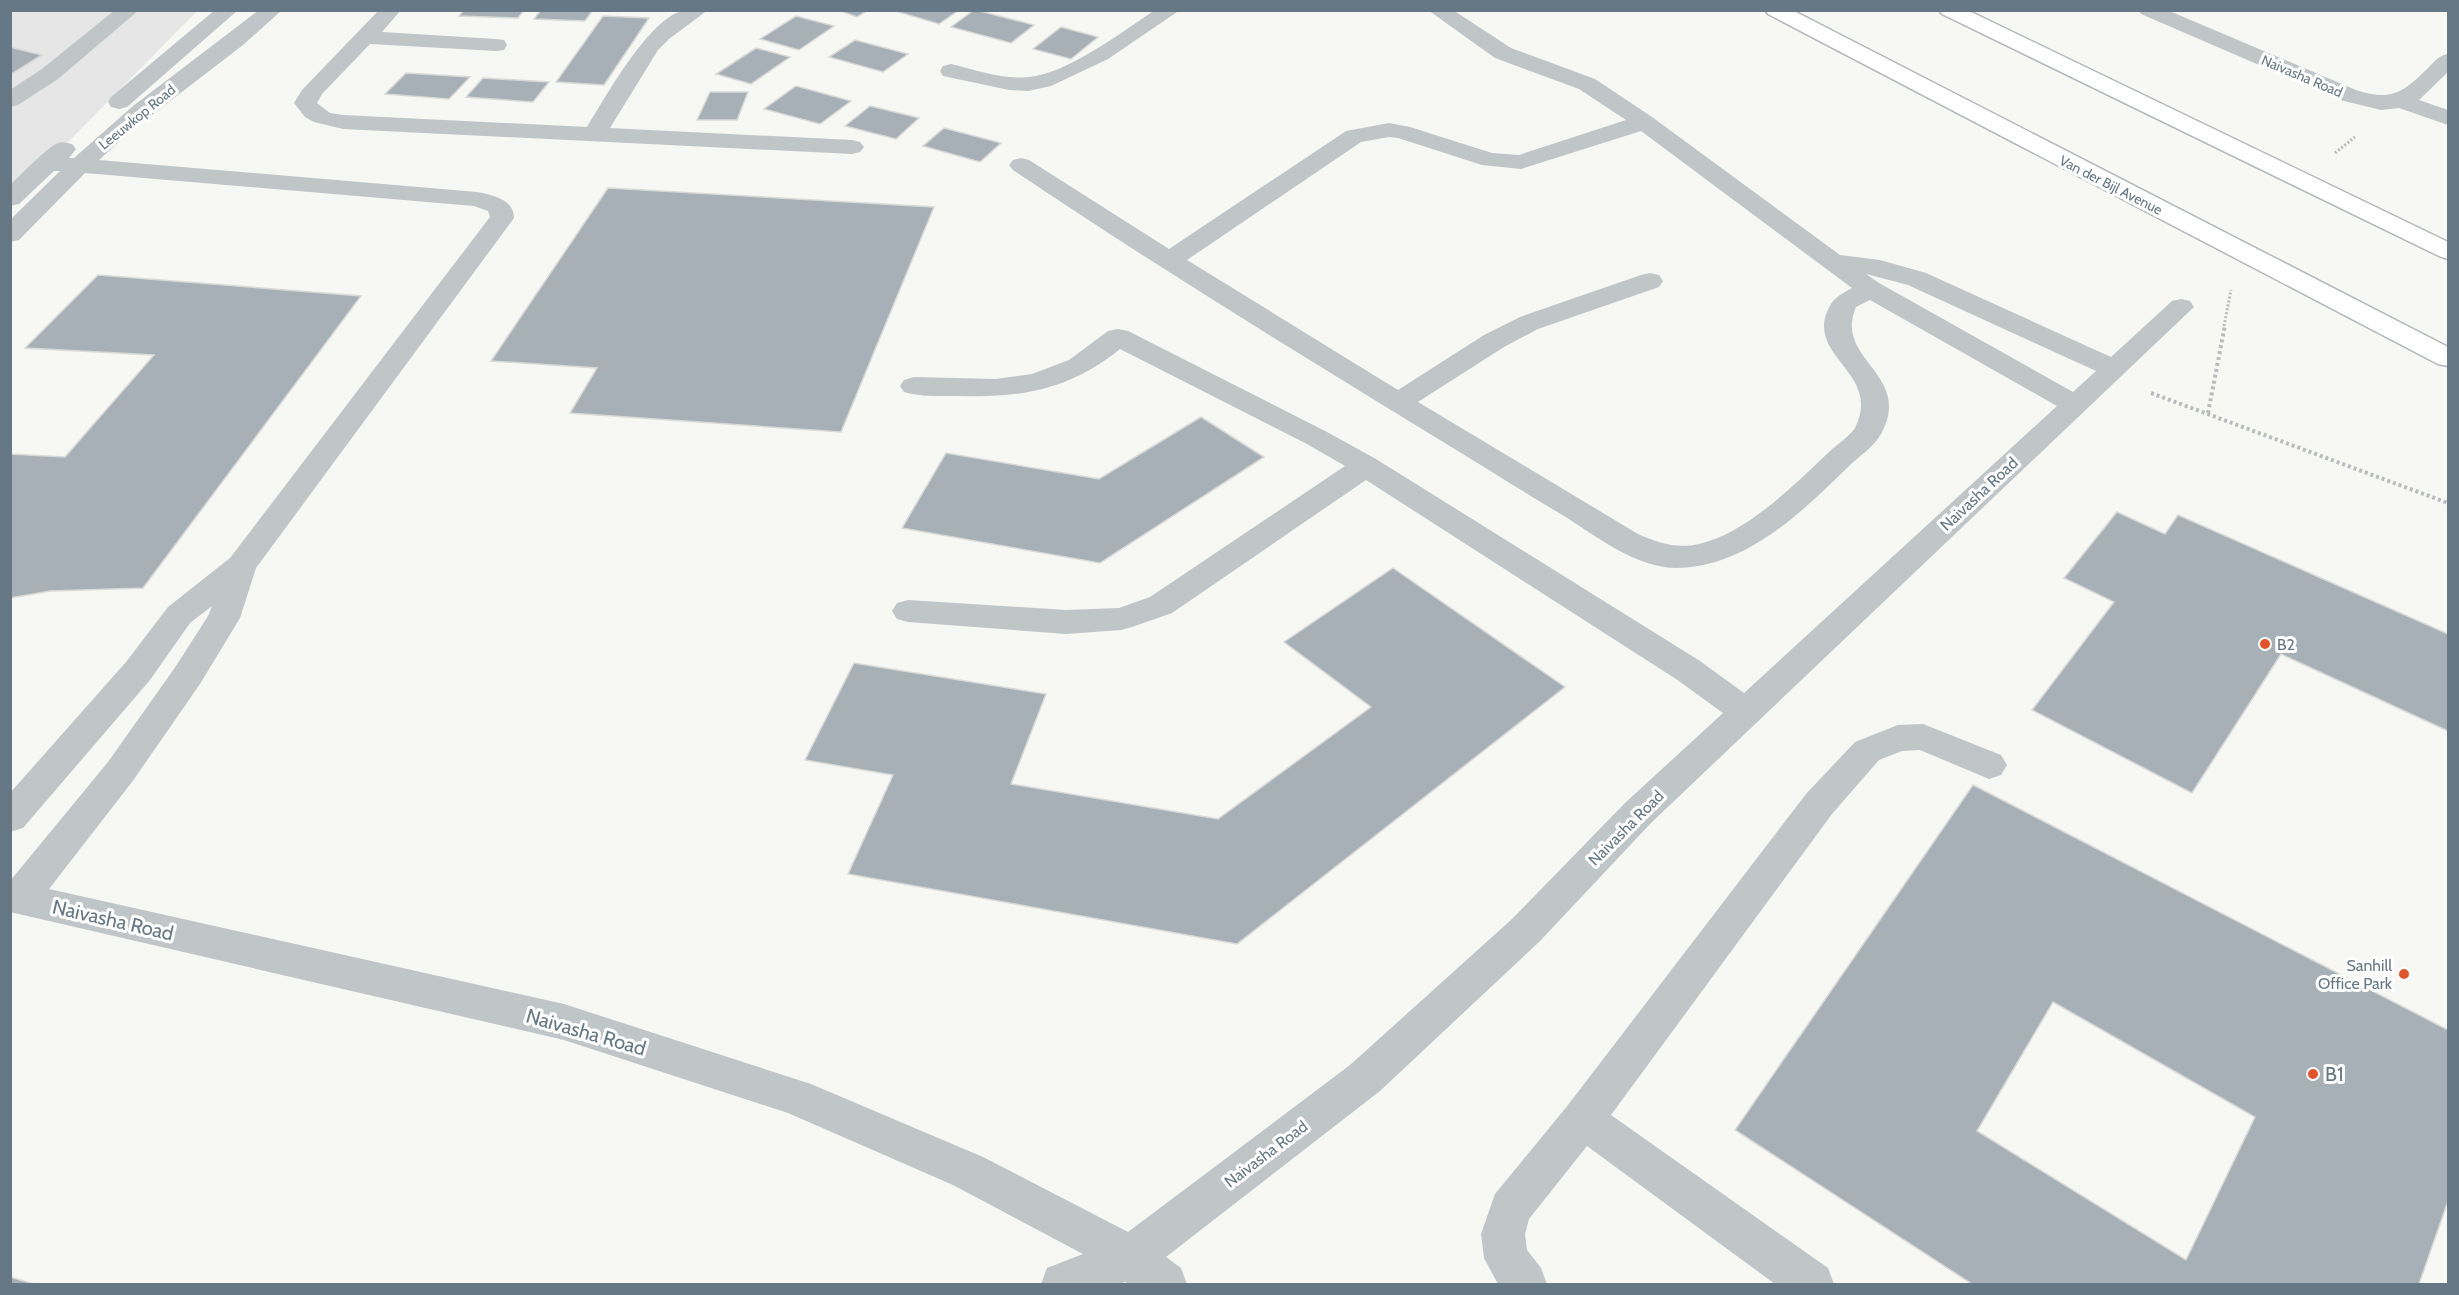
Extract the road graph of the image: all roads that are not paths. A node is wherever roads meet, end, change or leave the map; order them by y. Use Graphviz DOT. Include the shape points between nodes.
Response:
graph roads {
  1 [pos="129,10"];
  2 [pos="228,10"];
  3 [pos="272,10"];
  4 [pos="391,10"];
  5 [pos="698,10"];
  6 [pos="1170,10"];
  7 [pos="1438,10"];
  8 [pos="1774,10"];
  9 [pos="1948,10"];
  10 [pos="2148,10"];
  11 [pos="365,37"];
  12 [pos="496,45"];
  13 [pos="2448,60"];
  14 [pos="951,71"];
  15 [pos="2410,95"];
  16 [pos="10,100"];
  17 [pos="2448,100"];
  18 [pos="2448,118"];
  19 [pos="1644,122"];
  20 [pos="595,133"];
  21 [pos="852,147"];
  22 [pos="48,164"];
  23 [pos="1021,165"];
  24 [pos="77,166"];
  25 [pos="10,199"];
  26 [pos="10,235"];
  27 [pos="2448,251"];
  28 [pos="1170,261"];
  29 [pos="1835,262"];
  30 [pos="1650,281"];
  31 [pos="1870,289"];
  32 [pos="2181,307"];
  33 [pos="2448,358"];
  34 [pos="2110,373"];
  35 [pos="914,386"];
  36 [pos="1398,402"];
  37 [pos="2074,404"];
  38 [pos="1366,466"];
  39 [pos="241,566"];
  40 [pos="908,611"];
  41 [pos="1747,713"];
  42 [pos="1989,765"];
  43 [pos="10,818"];
  44 [pos="15,897"];
  45 [pos="1583,1119"];
  46 [pos="1127,1271"];
  47 [pos="1063,1284"];
  48 [pos="1165,1284"];
  49 [pos="1525,1284"];
  50 [pos="1812,1284"];
  1 -- 16 [label="street" via="50,74"];
  2 -- 22 [label="street, Leeuwkop Road"];
  3 -- 24 [label="street, Leeuwkop Road"];
  4 -- 11 [label="street"];
  5 -- 20 [label="street" via="661,34 649,47"];
  6 -- 14 [label="street" via="1073,70 1043,82 1014,83"];
  7 -- 19 [label="street" via="1503,53 1587,84"];
  8 -- 33 [label="main road, Van der Bijl Avenue"];
  9 -- 27 [label="main road"];
  10 -- 15 [label="street, Naivasha Road" via="2355,98 2383,104"];
  11 -- 12 [label="street"];
  11 -- 20 [label="street" via="313,90 305,104 323,119"];
  13 -- 15 [label="street"];
  15 -- 17 [label="street"];
  15 -- 18 [label="street"];
  19 -- 28 [label="street" via="1521,162 1490,160 1402,132 1389,130 1354,136"];
  19 -- 29 [label="street"];
  20 -- 21 [label="street"];
  22 -- 24 [label="street"];
  22 -- 25 [label="street, Leeuwkop Road"];
  23 -- 28 [label="street"];
  24 -- 26 [label="street, Leeuwkop Road"];
  24 -- 39 [label="street" via="477,199 502,211 497,227"];
  28 -- 36 [label="street"];
  29 -- 31 [label="street"];
  29 -- 34 [label="street" via="1880,268 1917,279"];
  30 -- 36 [label="street" via="1529,322"];
  31 -- 36 [label="street" via="1845,302 1837,329 1877,400 1876,414 1867,433 1771,519 1740,541 1695,556 1652,553 1627,541"];
  31 -- 37 [label="street"];
  32 -- 34 [label="street, Naivasha Road"];
  34 -- 37 [label="street, Naivasha Road"];
  35 -- 38 [label="street" via="1021,386 1075,368 1118,338"];
  37 -- 41 [label="street, Naivasha Road"];
  38 -- 40 [label="street" via="1161,605 1120,619 1066,622"];
  38 -- 41 [label="street" via="1688,670"];
  39 -- 43 [label="street" via="179,615 138,671"];
  39 -- 44 [label="street" via="224,618 188,675 120,772"];
  41 -- 46 [label="street, Naivasha Road" via="1638,813 1526,930 1365,1078"];
  42 -- 45 [label="street" via="1923,737 1898,738 1867,751 1819,804"];
  44 -- 46 [label="street, Naivasha Road" via="564,1022 796,1097 968,1171 1087,1232"];
  45 -- 49 [label="street" via="1510,1209 1503,1234 1506,1258"];
  45 -- 50 [label="street"];
  46 -- 47 [label="street"];
  46 -- 48 [label="street, Naivasha Road"];
}
